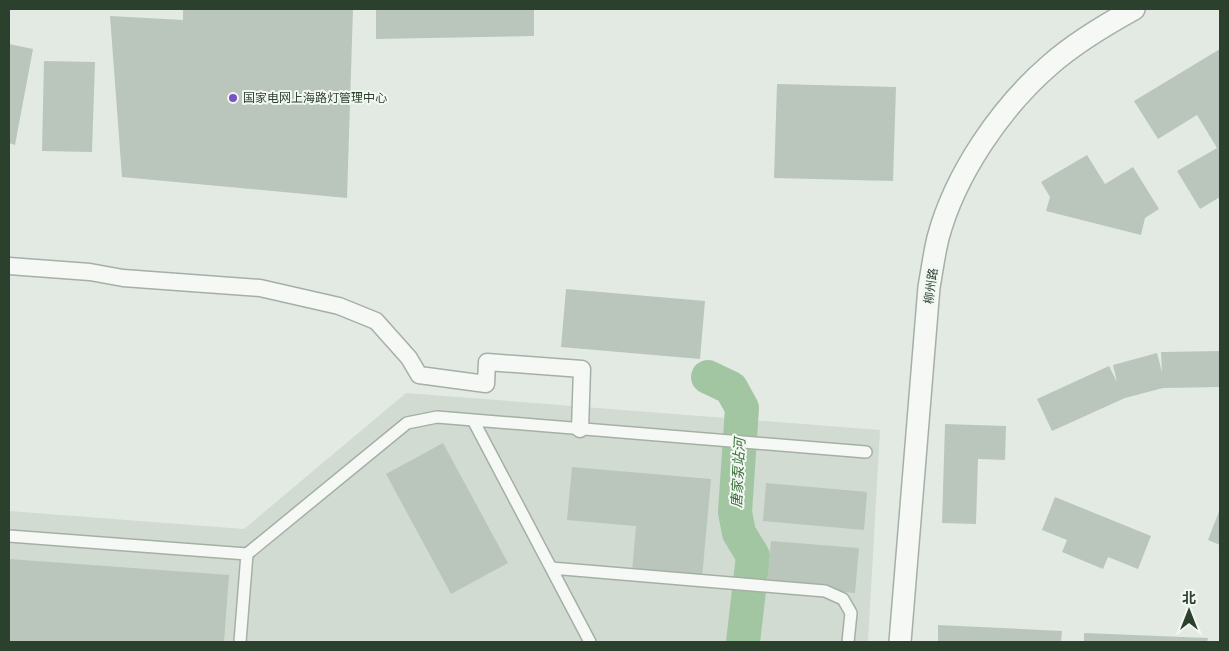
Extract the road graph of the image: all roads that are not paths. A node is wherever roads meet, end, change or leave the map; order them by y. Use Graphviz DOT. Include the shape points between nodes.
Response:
graph roads {
  1 [pos="1134,9"];
  2 [pos="9,266"];
  3 [pos="472,420"];
  4 [pos="580,429"];
  5 [pos="866,452"];
  6 [pos="9,536"];
  7 [pos="247,554"];
  8 [pos="551,568"];
  9 [pos="240,642"];
  10 [pos="590,642"];
  11 [pos="848,642"];
  12 [pos="900,642"];
  1 -- 12 [label="street, 柳州路" via="1080,42 1026,87 995,124 952,199 938,238 929,287"];
  2 -- 4 [label="street" via="260,288 339,306 376,322 409,358 419,375 486,384 488,362 582,369"];
  3 -- 4 [label="lane"];
  3 -- 7 [label="lane" via="437,418 407,423"];
  3 -- 8 [label="lane"];
  4 -- 5 [label="lane"];
  6 -- 7 [label="lane"];
  7 -- 9 [label="lane"];
  8 -- 10 [label="lane"];
  8 -- 11 [label="lane" via="825,591 843,599 850,613"];
}
